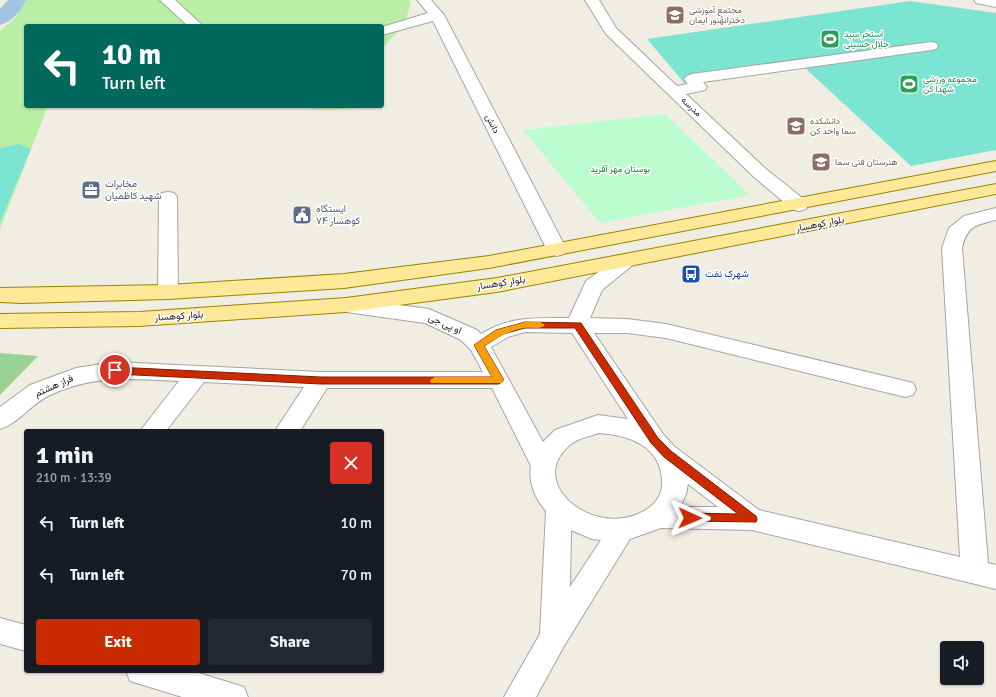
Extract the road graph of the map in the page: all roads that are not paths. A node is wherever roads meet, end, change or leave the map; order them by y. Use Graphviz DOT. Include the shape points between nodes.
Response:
graph roads {
  1 [pos="167,0"];
  2 [pos="424,0"];
  3 [pos="592,0"];
  4 [pos="981,0"];
  5 [pos="996,3"];
  6 [pos="437,15"];
  7 [pos="194,24"];
  8 [pos="384,30"];
  9 [pos="931,46"];
  10 [pos="674,91"];
  11 [pos="996,166"];
  12 [pos="996,189"];
  13 [pos="168,197"];
  14 [pos="799,205"];
  15 [pos="996,214"];
  16 [pos="557,250"];
  17 [pos="627,260"];
  18 [pos="168,292"];
  19 [pos="0,295"];
  20 [pos="346,305"];
  21 [pos="0,321"];
  22 [pos="578,325"];
  23 [pos="479,345"];
  24 [pos="198,374"];
  25 [pos="321,380"];
  26 [pos="499,380"];
  27 [pos="905,389"];
  28 [pos="0,420"];
  29 [pos="154,429"];
  30 [pos="288,429"];
  31 [pos="661,447"];
  32 [pos="542,462"];
  33 [pos="559,511"];
  34 [pos="659,517"];
  35 [pos="752,519"];
  36 [pos="621,531"];
  37 [pos="986,575"];
  38 [pos="0,631"];
  39 [pos="24,637"];
  40 [pos="554,637"];
  41 [pos="148,673"];
  42 [pos="233,697"];
  43 [pos="519,697"];
  1 -- 7 [label="street"];
  2 -- 6 [label="street, دانش"];
  3 -- 10 [label="street, مدرسه" via="611,30"];
  4 -- 5 [label="street"];
  6 -- 8 [label="street"];
  6 -- 16 [label="street, دانش"];
  9 -- 10 [label="street" via="692,79 699,87"];
  10 -- 14 [label="street, مدرسه"];
  11 -- 14 [label="main road"];
  12 -- 17 [label="main road, بلوار کوهسار"];
  13 -- 18 [label="street"];
  14 -- 16 [label="main road"];
  15 -- 37 [label="street" via="971,220 956,232 952,248"];
  16 -- 18 [label="main road" via="489,262 344,281"];
  17 -- 20 [label="main road, بلوار کوهسار" via="497,285"];
  17 -- 22 [label="street" via="593,286"];
  18 -- 19 [label="main road"];
  20 -- 21 [label="main road, بلوار کوهسار" via="139,319"];
  20 -- 23 [label="street, او پی جی" via="429,316 469,335"];
  22 -- 23 [label="street" via="525,325 500,332"];
  22 -- 27 [label="street" via="627,326 666,331"];
  22 -- 31 [label="street"];
  23 -- 26 [label="street, او پی جی"];
  24 -- 25 [label="street, فراز هشتم"];
  24 -- 28 [label="street, فراز هشتم" via="115,370 76,376 38,391"];
  24 -- 29 [label="street"];
  25 -- 26 [label="street, فراز هشتم"];
  25 -- 30 [label="street"];
  26 -- 32 [label="street, او پی جی"];
  31 -- 32 [label="street" via="637,430 618,425 598,424 578,427 562,436 549,448"];
  31 -- 34 [label="street" via="675,470 676,487 671,503"];
  31 -- 35 [label="street"];
  32 -- 33 [label="street" via="541,479 547,496"];
  33 -- 36 [label="street" via="577,523 598,530"];
  33 -- 40 [label="street"];
  34 -- 35 [label="street"];
  34 -- 36 [label="street" via="642,527"];
  35 -- 37 [label="street"];
  36 -- 40 [label="street"];
  38 -- 39 [label="street"];
  40 -- 43 [label="street"];
  41 -- 42 [label="street"];
}
